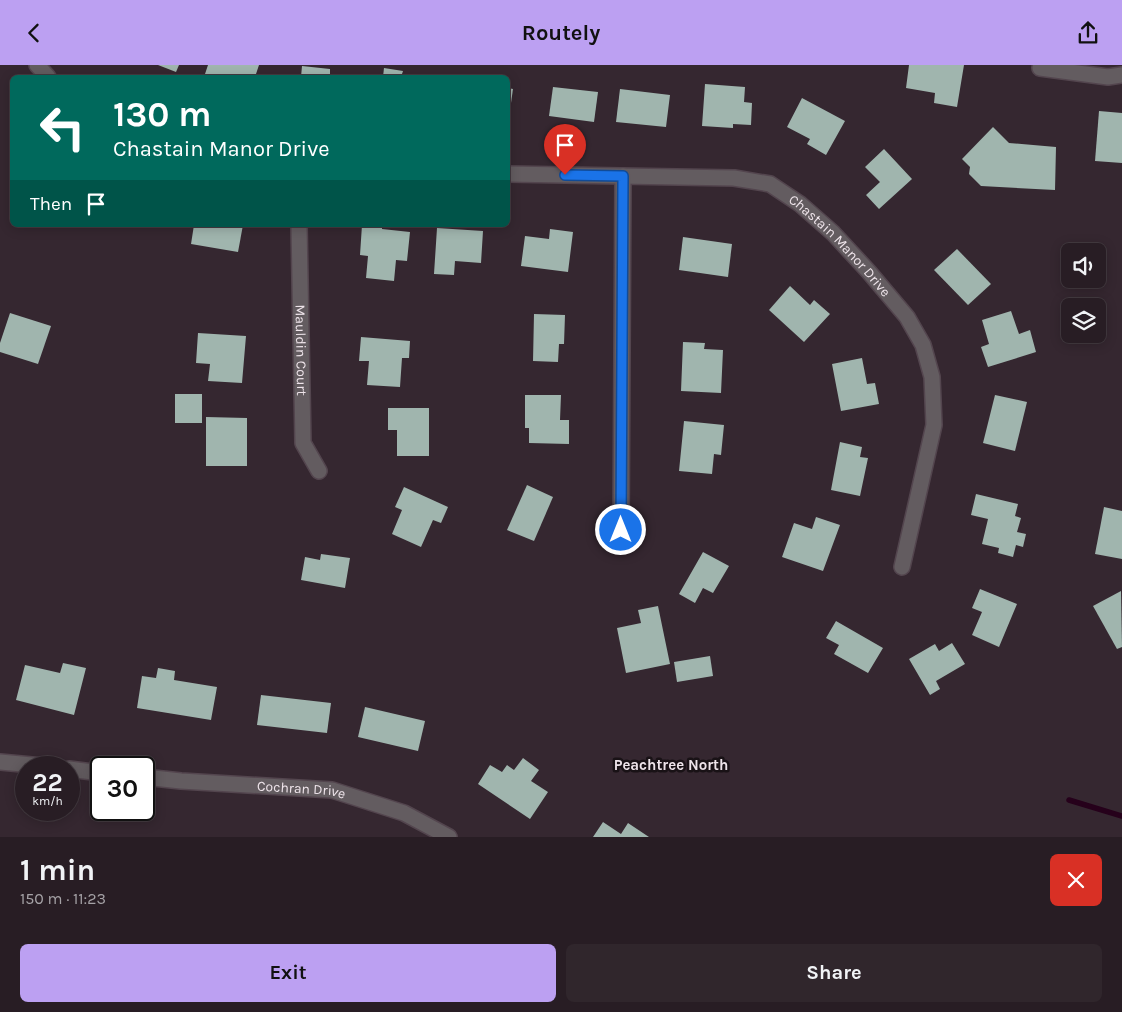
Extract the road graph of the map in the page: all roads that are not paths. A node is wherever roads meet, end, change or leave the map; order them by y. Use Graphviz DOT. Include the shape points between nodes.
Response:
graph roads {
  1 [pos="38,65"];
  2 [pos="1040,68"];
  3 [pos="46,75"];
  4 [pos="1122,75"];
  5 [pos="510,174"];
  6 [pos="623,176"];
  7 [pos="299,227"];
  8 [pos="319,471"];
  9 [pos="621,530"];
  10 [pos="902,567"];
  11 [pos="0,762"];
  12 [pos="15,763"];
  13 [pos="155,778"];
  14 [pos="449,837"];
  1 -- 3 [label="street"];
  2 -- 4 [label="street" via="1108,77"];
  5 -- 6 [label="street, Chastain Manor Drive"];
  6 -- 9 [label="street"];
  6 -- 10 [label="street, Chastain Manor Drive" via="734,178 770,184 800,204 833,233 907,317 923,345 932,377 934,425"];
  7 -- 8 [label="street, Mauldin Court" via="303,443"];
  11 -- 12 [label="street"];
  13 -- 14 [label="street, Cochran Drive" via="332,790 404,813"];
}
